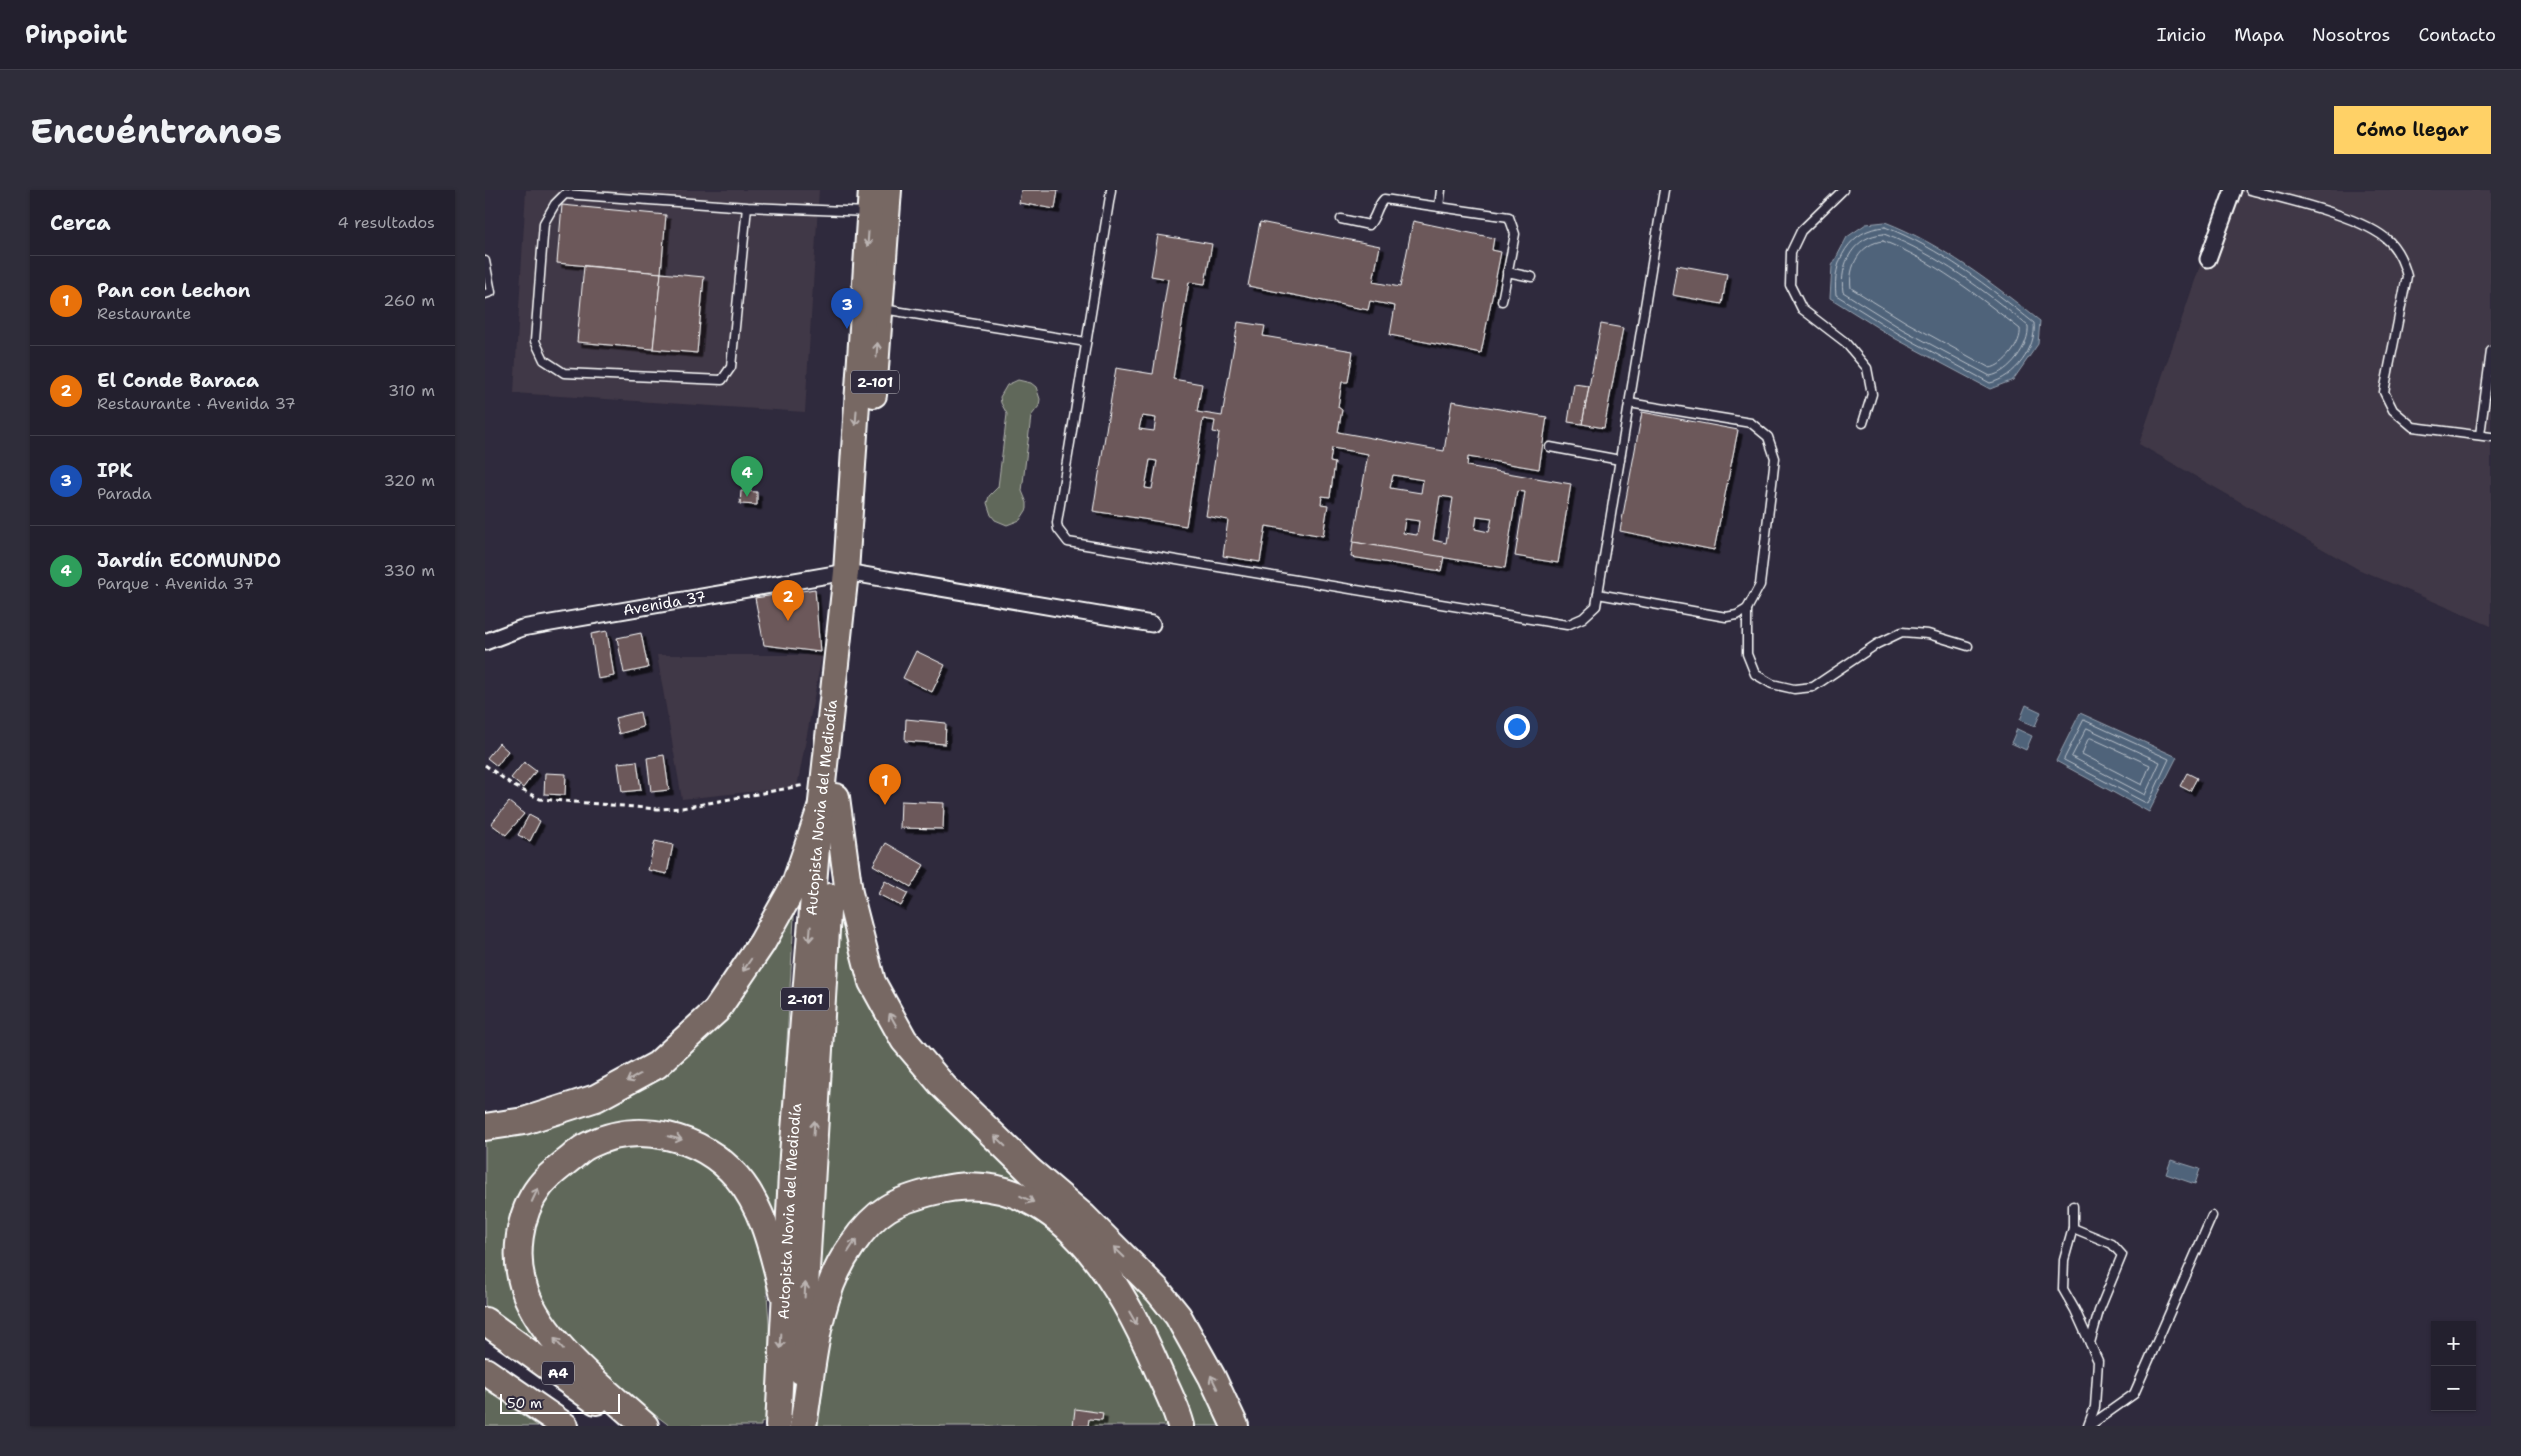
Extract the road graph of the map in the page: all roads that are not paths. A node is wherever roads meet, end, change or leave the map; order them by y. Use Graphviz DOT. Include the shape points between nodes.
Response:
graph roads {
  1 [pos="889,190"];
  2 [pos="1111,190"];
  3 [pos="1441,190"];
  4 [pos="1664,190"];
  5 [pos="1843,190"];
  6 [pos="2233,190"];
  7 [pos="2250,190"];
  8 [pos="870,201"];
  9 [pos="1439,207"];
  10 [pos="747,208"];
  11 [pos="1341,219"];
  12 [pos="2208,259"];
  13 [pos="485,261"];
  14 [pos="1507,272"];
  15 [pos="1532,277"];
  16 [pos="485,294"];
  17 [pos="1501,301"];
  18 [pos="872,307"];
  19 [pos="1086,342"];
  20 [pos="2491,351"];
  21 [pos="1629,403"];
  22 [pos="1863,423"];
  23 [pos="2479,435"];
  24 [pos="2491,437"];
  25 [pos="1550,447"];
  26 [pos="1620,460"];
  27 [pos="853,573"];
  28 [pos="1598,594"];
  29 [pos="1747,610"];
  30 [pos="1152,624"];
  31 [pos="485,642"];
  32 [pos="1968,646"];
  33 [pos="826,797"];
  34 [pos="485,1127"];
  35 [pos="2073,1206"];
  36 [pos="2212,1216"];
  37 [pos="2073,1228"];
  38 [pos="783,1292"];
  39 [pos="485,1321"];
  40 [pos="2090,1343"];
  41 [pos="485,1371"];
  42 [pos="565,1426"];
  43 [pos="631,1426"];
  44 [pos="645,1426"];
  45 [pos="778,1426"];
  46 [pos="798,1426"];
  47 [pos="803,1426"];
  48 [pos="1181,1426"];
  49 [pos="1235,1426"];
  50 [pos="2088,1426"];
  1 -- 18 [label="highway, Autopista Novia del Mediodía / 2-101"];
  2 -- 19 [label="lane"];
  3 -- 9 [label="lane"];
  4 -- 21 [label="lane"];
  5 -- 22 [label="lane" via="1801,231 1791,252 1790,285 1802,310 1845,342 1867,368 1872,394"];
  6 -- 12 [label="street"];
  7 -- 23 [label="lane" via="2309,204 2373,230 2390,242 2404,263 2407,276 2384,392 2393,410 2413,427"];
  8 -- 10 [label="lane"];
  8 -- 18 [label="highway, Autopista Novia del Mediodía / 2-101, one-way"];
  9 -- 11 [label="lane" via="1384,199 1369,225"];
  9 -- 14 [label="lane" via="1509,218 1515,234"];
  10 -- 10 [label="lane" via="565,194 544,223 535,341 543,360 564,373 722,380 731,367"];
  13 -- 16 [label="lane" via="491,292"];
  14 -- 15 [label="lane"];
  14 -- 17 [label="lane"];
  18 -- 19 [label="lane"];
  18 -- 27 [label="highway, Autopista Novia del Mediodía / 2-101"];
  19 -- 28 [label="lane" via="1057,523 1068,542 1567,625 1583,618 1596,606"];
  20 -- 23 [label="lane"];
  21 -- 26 [label="lane"];
  21 -- 29 [label="lane" via="1751,423 1768,437 1775,458 1760,585"];
  23 -- 24 [label="lane"];
  25 -- 26 [label="lane"];
  26 -- 28 [label="lane"];
  27 -- 30 [label="street, Avenida 37"];
  27 -- 31 [label="street, Avenida 37" via="522,628"];
  27 -- 33 [label="highway, Autopista Novia del Mediodía / 2-101"];
  28 -- 29 [label="lane" via="1726,617"];
  29 -- 32 [label="lane" via="1747,654 1755,674 1772,684 1794,689 1813,686 1877,644 1902,632 1928,634"];
  33 -- 34 [label="highway, one-way" via="795,884 762,943 716,1011 657,1064 596,1098 524,1121"];
  33 -- 38 [label="highway, Autopista Novia del Mediodía / 2-101, one-way"];
  46 -- 33 [label="highway, Autopista Novia del Mediodía / 2-101, one-way"];
  49 -- 33 [label="highway, one-way" via="1178,1316 1158,1291 1084,1217 1030,1171 944,1087 904,1040 872,982"];
  35 -- 37 [label="lane"];
  36 -- 50 [label="lane" via="2134,1394"];
  37 -- 40 [label="lane" via="2063,1260 2063,1289"];
  37 -- 40 [label="lane" via="2112,1244 2122,1255"];
  44 -- 38 [label="highway, one-way" via="575,1362 546,1329 525,1292 519,1258 523,1220 539,1188 552,1173 588,1145 616,1136 665,1135 691,1142 713,1154 738,1178 757,1209"];
  38 -- 45 [label="highway, Autopista Novia del Mediodía / 2-101, one-way"];
  39 -- 43 [label="highway, A4"];
  40 -- 50 [label="lane" via="2098,1361 2095,1407"];
  41 -- 42 [label="highway, A4"];
  47 -- 48 [label="highway, one-way" via="819,1328 830,1285 851,1246 875,1216 886,1208 920,1195 965,1186 987,1186 1013,1192 1060,1219 1079,1237 1114,1285 1141,1331"];
}
